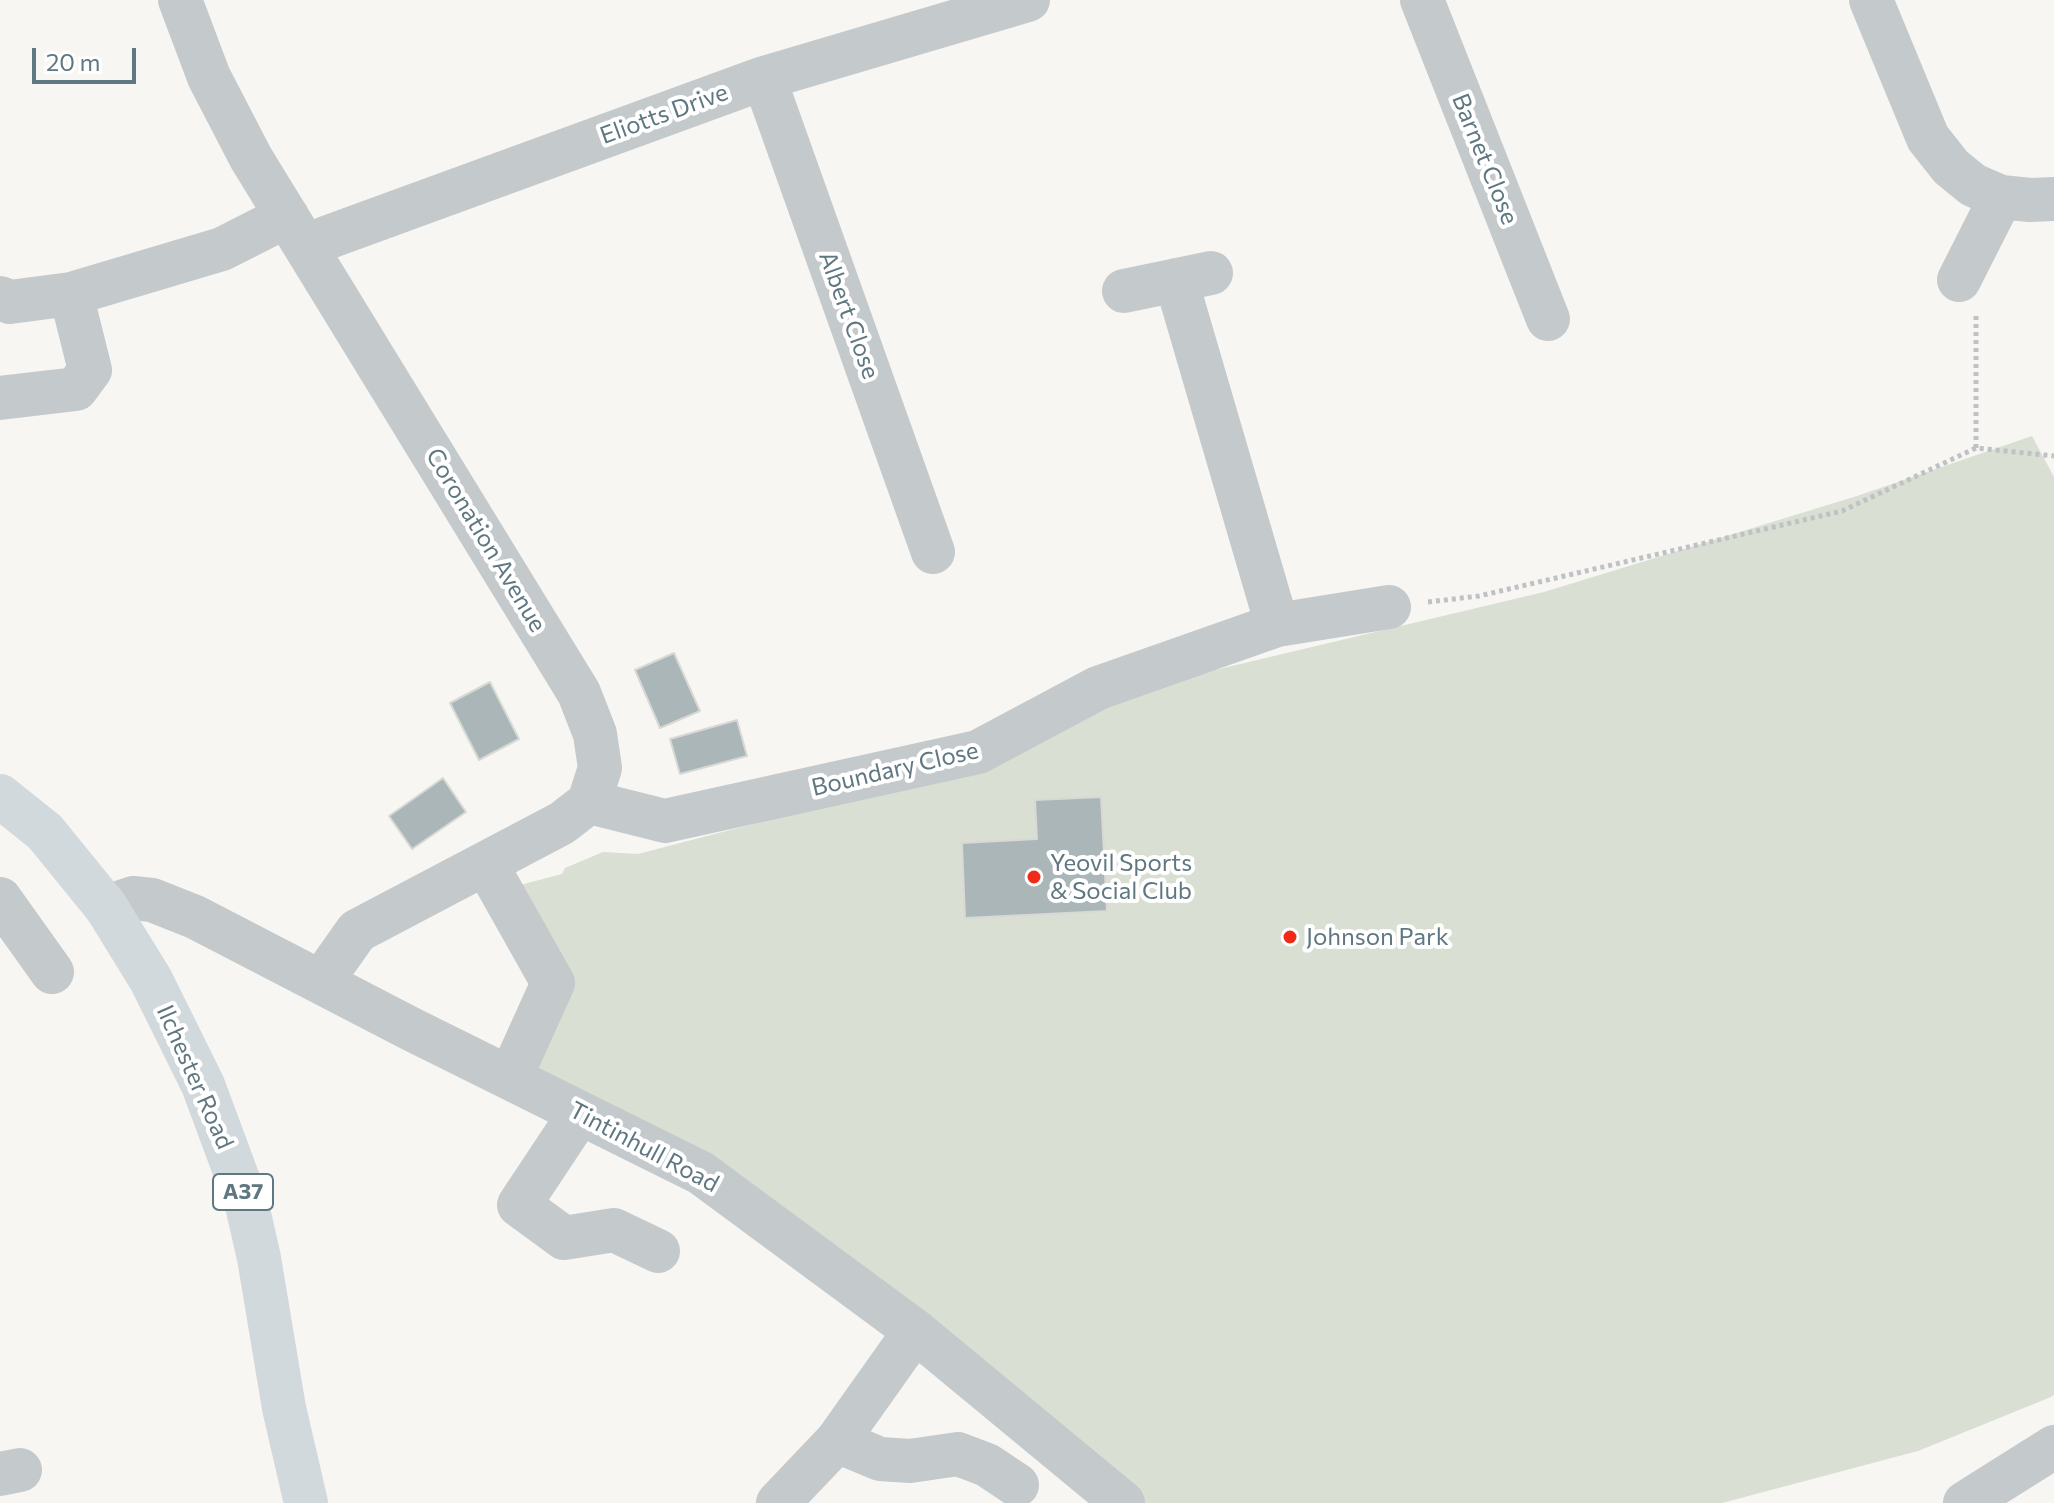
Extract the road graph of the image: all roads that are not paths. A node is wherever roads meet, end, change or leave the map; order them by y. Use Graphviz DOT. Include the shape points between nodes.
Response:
graph roads {
  1 [pos="180,0"];
  2 [pos="1028,0"];
  3 [pos="1422,0"];
  4 [pos="1871,0"];
  5 [pos="764,78"];
  6 [pos="2001,197"];
  7 [pos="2054,199"];
  8 [pos="298,234"];
  9 [pos="1959,280"];
  10 [pos="1124,291"];
  11 [pos="71,294"];
  12 [pos="0,298"];
  13 [pos="1548,319"];
  14 [pos="0,398"];
  15 [pos="933,552"];
  16 [pos="1389,607"];
  17 [pos="1277,625"];
  18 [pos="0,796"];
  19 [pos="589,802"];
  20 [pos="486,864"];
  21 [pos="0,899"];
  22 [pos="106,907"];
  23 [pos="52,972"];
  24 [pos="321,982"];
  25 [pos="510,1078"];
  26 [pos="580,1113"];
  27 [pos="658,1251"];
  28 [pos="915,1331"];
  29 [pos="837,1441"];
  30 [pos="2054,1447"];
  31 [pos="1017,1485"];
  32 [pos="306,1503"];
  33 [pos="778,1503"];
  34 [pos="1123,1503"];
  35 [pos="1965,1503"];
  1 -- 8 [label="street, Coronation Avenue" via="209,77"];
  2 -- 5 [label="street, Eliotts Drive"];
  3 -- 13 [label="street, Barnet Close"];
  4 -- 6 [label="street" via="1928,138 1973,185"];
  5 -- 8 [label="street, Eliotts Drive" via="326,238"];
  5 -- 15 [label="street, Albert Close"];
  6 -- 7 [label="street"];
  6 -- 9 [label="street"];
  8 -- 11 [label="street, Eliotts Drive" via="222,249"];
  8 -- 19 [label="street, Coronation Avenue" via="579,693 595,734 600,768"];
  10 -- 17 [label="street" via="1194,276"];
  11 -- 12 [label="street, Eliotts Drive" via="10,302"];
  11 -- 14 [label="street" via="90,370 76,389"];
  16 -- 17 [label="street, Boundary Close"];
  17 -- 19 [label="street, Boundary Close" via="1098,688 978,752 665,821"];
  18 -- 22 [label="highway, Ilchester Road / A37" via="45,832"];
  19 -- 20 [label="street" via="562,823"];
  20 -- 24 [label="street" via="357,931"];
  20 -- 25 [label="street" via="553,983"];
  21 -- 23 [label="street"];
  22 -- 24 [label="street, Tintinhull Road" via="133,898 152,900"];
  22 -- 32 [label="highway, Ilchester Road / A37" via="176,1027 246,1201"];
  24 -- 25 [label="street, Tintinhull Road"];
  25 -- 26 [label="street, Tintinhull Road"];
  26 -- 27 [label="street" via="519,1205 564,1238 614,1230"];
  26 -- 28 [label="street, Tintinhull Road" via="701,1173"];
  28 -- 29 [label="street"];
  28 -- 34 [label="street, Tintinhull Road"];
  29 -- 31 [label="street" via="880,1459 958,1454"];
  29 -- 33 [label="street"];
  30 -- 35 [label="street"];
}
